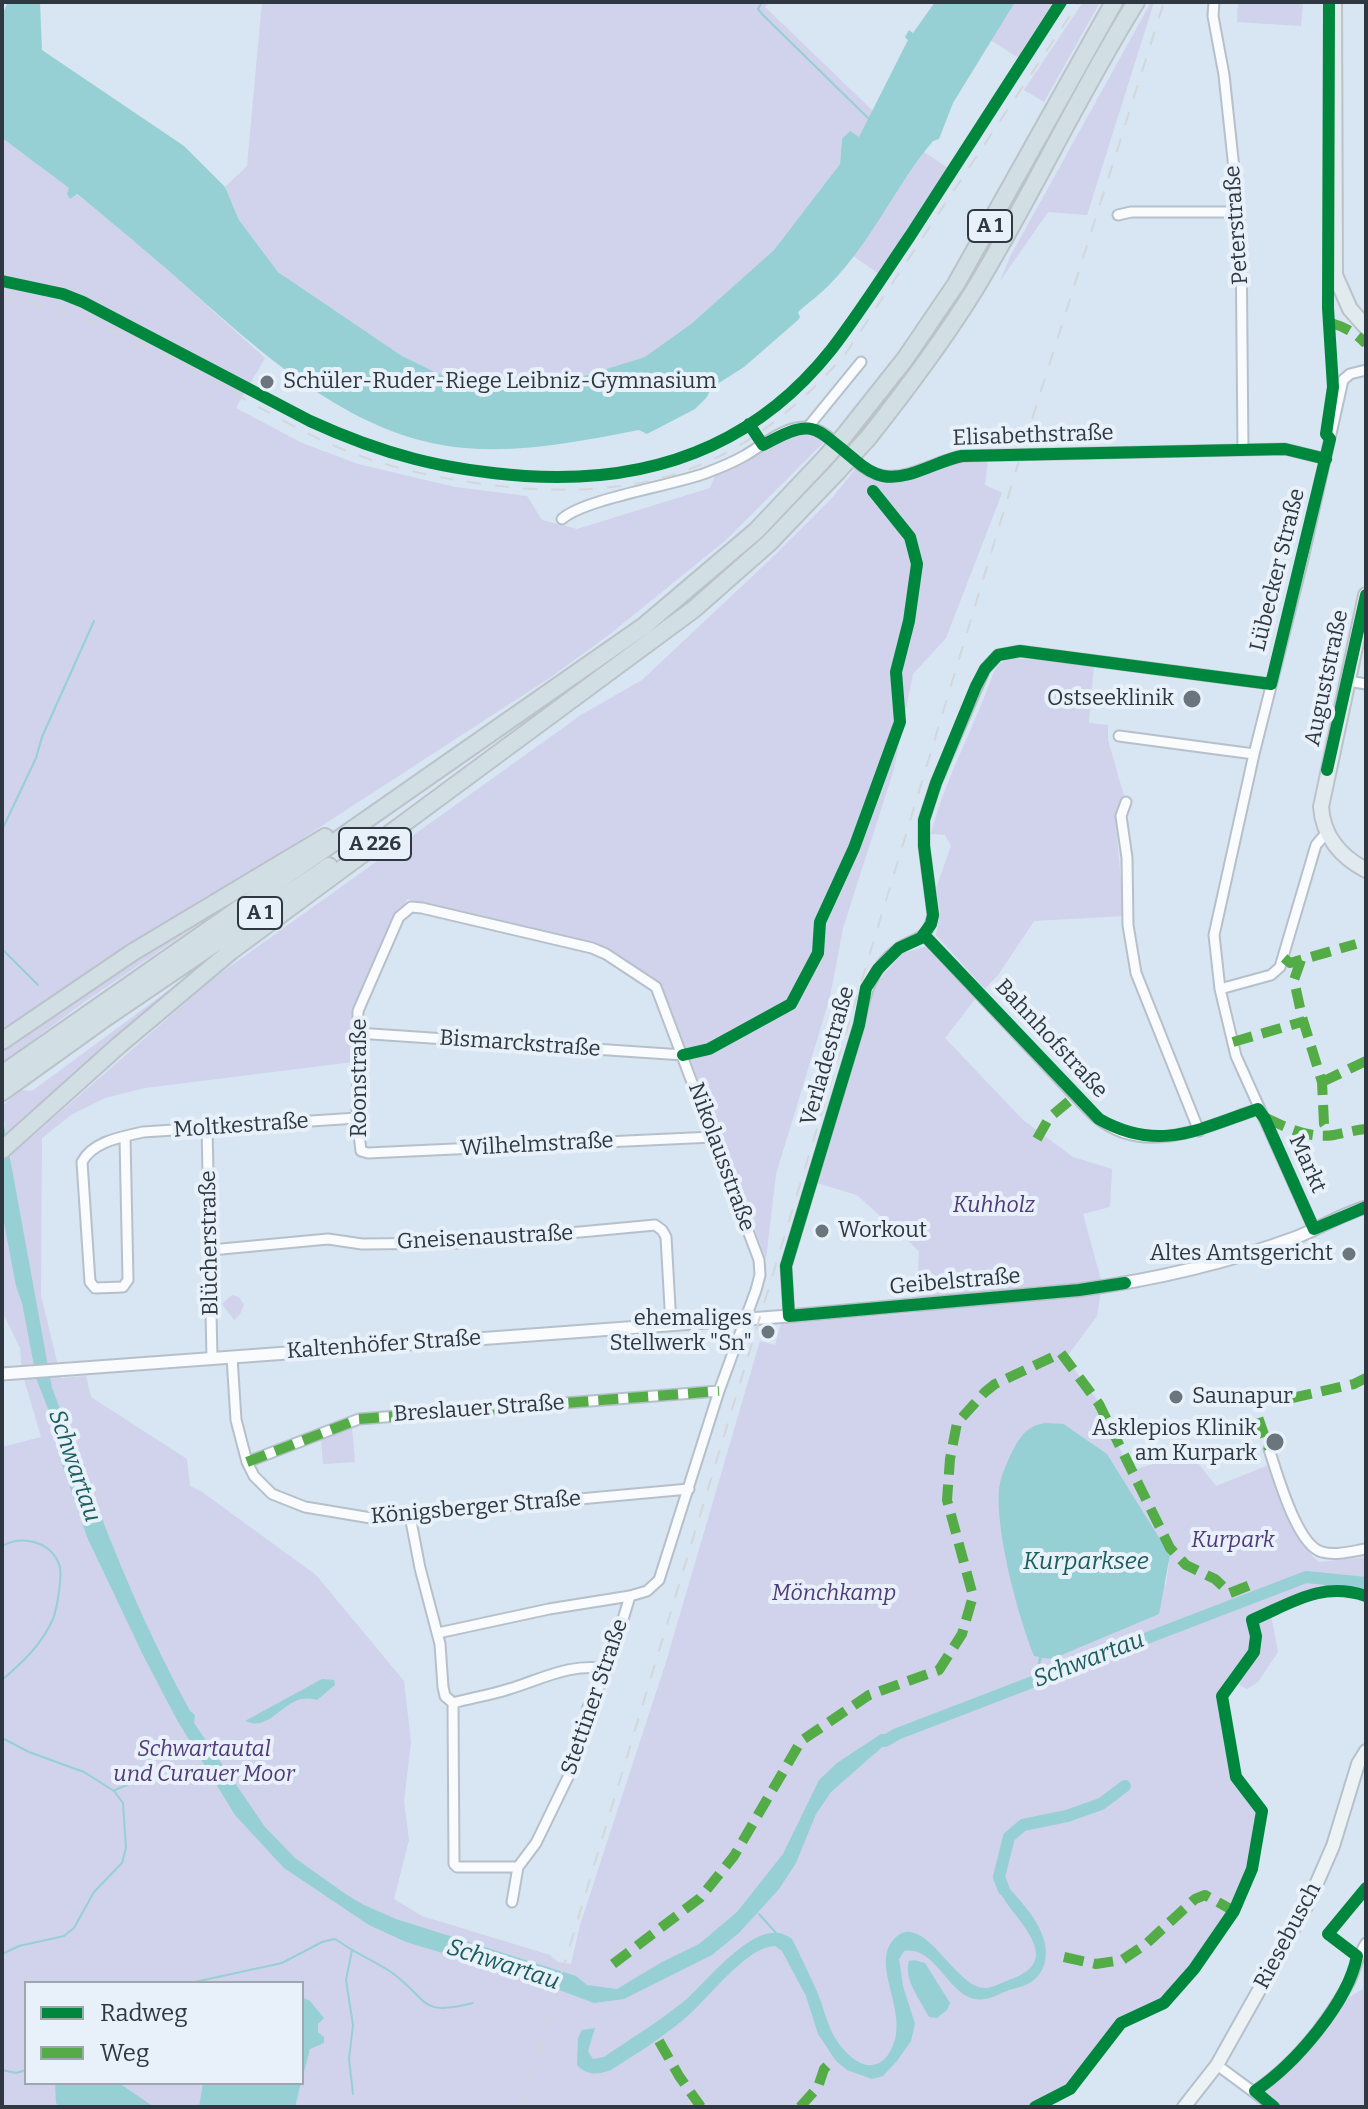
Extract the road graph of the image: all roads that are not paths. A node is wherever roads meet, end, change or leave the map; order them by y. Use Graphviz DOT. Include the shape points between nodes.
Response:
graph roads {
  1 [pos="1114,2"];
  2 [pos="1136,2"];
  3 [pos="1214,2"];
  4 [pos="1334,2"];
  5 [pos="1238,212"];
  6 [pos="1118,215"];
  7 [pos="1366,327"];
  8 [pos="861,362"];
  9 [pos="1366,370"];
  10 [pos="808,427"];
  11 [pos="1243,450"];
  12 [pos="1326,459"];
  13 [pos="562,519"];
  14 [pos="1366,595"];
  15 [pos="1348,681"];
  16 [pos="1271,684"];
  17 [pos="1366,684"];
  18 [pos="1119,736"];
  19 [pos="519,737"];
  20 [pos="1254,754"];
  21 [pos="424,780"];
  22 [pos="1126,802"];
  23 [pos="1328,831"];
  24 [pos="1366,870"];
  25 [pos="399,917"];
  26 [pos="924,935"];
  27 [pos="1220,989"];
  28 [pos="357,1033"];
  29 [pos="2,1041"];
  30 [pos="683,1055"];
  31 [pos="2,1074"];
  32 [pos="2,1092"];
  33 [pos="1258,1109"];
  34 [pos="357,1118"];
  35 [pos="207,1127"];
  36 [pos="1199,1131"];
  37 [pos="125,1137"];
  38 [pos="713,1137"];
  39 [pos="6,1146"];
  40 [pos="361,1151"];
  41 [pos="1366,1207"];
  42 [pos="1314,1229"];
  43 [pos="211,1250"];
  44 [pos="789,1316"];
  45 [pos="766,1318"];
  46 [pos="744,1320"];
  47 [pos="671,1325"];
  48 [pos="232,1357"];
  49 [pos="212,1358"];
  50 [pos="2,1374"];
  51 [pos="719,1391"];
  52 [pos="1269,1449"];
  53 [pos="247,1462"];
  54 [pos="689,1489"];
  55 [pos="410,1516"];
  56 [pos="1366,1549"];
  57 [pos="630,1596"];
  58 [pos="438,1633"];
  59 [pos="608,1669"];
  60 [pos="453,1703"];
  61 [pos="1366,1751"];
  62 [pos="518,1867"];
  63 [pos="512,1902"];
  64 [pos="1366,1943"];
  65 [pos="1217,2065"];
  66 [pos="1255,2091"];
  67 [pos="1184,2107"];
  68 [pos="1274,2107"];
  1 -- 21 [label="highway, A 1, bridge" via="956,284 905,359 827,456 756,531 682,596"];
  2 -- 19 [label="highway, A 1, bridge" via="973,292 868,438 769,543 694,609"];
  3 -- 5 [label="street, Peterstraße"];
  4 -- 7 [label="main road" via="1335,275 1350,309"];
  5 -- 6 [label="street"];
  5 -- 11 [label="street, Peterstraße"];
  8 -- 10 [label="street"];
  9 -- 12 [label="street, Lübecker Straße" via="1343,380"];
  10 -- 11 [label="street, Elisabethstraße" via="886,476 906,475 962,456"];
  10 -- 13 [label="street" via="790,430 705,474 596,503"];
  11 -- 12 [label="street, Elisabethstraße" via="1285,449"];
  12 -- 16 [label="street, Lübecker Straße"];
  14 -- 15 [label="main road, Auguststraße"];
  15 -- 17 [label="street, Auguststraße"];
  15 -- 23 [label="main road, Auguststraße" via="1321,807"];
  16 -- 20 [label="street, Lübecker Straße"];
  16 -- 26 [label="street" via="1020,651 998,655 980,678 927,805 924,846 933,915"];
  18 -- 20 [label="street"];
  19 -- 32 [label="highway, A 1"];
  19 -- 39 [label="highway, A 226" via="231,951"];
  20 -- 27 [label="street, Lübecker Straße" via="1214,935"];
  21 -- 29 [label="highway, A 226" via="133,952"];
  21 -- 31 [label="highway, A 1"];
  22 -- 36 [label="street" via="1121,816 1136,973"];
  23 -- 24 [label="main road, Auguststraße" via="1336,849"];
  23 -- 27 [label="street" via="1316,845 1280,967 1271,975"];
  25 -- 28 [label="street, Roonstraße" via="361,1003"];
  25 -- 30 [label="street, Nikolausstraße" via="411,907 422,908 601,951 656,987"];
  26 -- 36 [label="street, Bahnhofstraße" via="1099,1119 1151,1137"];
  26 -- 44 [label="street, Verladestraße" via="899,948 866,988 786,1266"];
  27 -- 33 [label="street, Lübecker Straße" via="1236,1056"];
  28 -- 30 [label="street, Bismarckstraße"];
  28 -- 34 [label="street, Roonstraße"];
  30 -- 38 [label="street, Nikolausstraße"];
  33 -- 36 [label="street, Bahnhofstraße"];
  33 -- 42 [label="street, Markt"];
  34 -- 35 [label="street, Moltkestraße"];
  34 -- 40 [label="street, Roonstraße"];
  35 -- 37 [label="street, Moltkestraße"];
  35 -- 43 [label="street, Blücherstraße"];
  37 -- 37 [label="street, Moltkestraße" via="91,1150 82,1162 90,1282 95,1288 123,1287 128,1280"];
  38 -- 40 [label="street, Wilhelmstraße"];
  38 -- 46 [label="street, Nikolausstraße" via="759,1260 760,1275"];
  41 -- 42 [label="street, Markt"];
  42 -- 44 [label="street, Geibelstraße" via="1206,1265 1110,1286"];
  43 -- 47 [label="street, Gneisenaustraße" via="328,1239 462,1243 655,1225 666,1237"];
  43 -- 49 [label="street, Blücherstraße"];
  44 -- 45 [label="street, Geibelstraße"];
  45 -- 46 [label="street, Kaltenhöfer Straße"];
  46 -- 47 [label="street, Kaltenhöfer Straße"];
  46 -- 51 [label="street, Stettiner Straße"];
  47 -- 48 [label="street, Kaltenhöfer Straße"];
  48 -- 49 [label="street, Kaltenhöfer Straße"];
  48 -- 53 [label="street, Königsberger Straße" via="236,1420"];
  49 -- 50 [label="street, Kaltenhöfer Straße"];
  51 -- 53 [label="street, Breslauer Straße" via="359,1419"];
  51 -- 54 [label="street, Stettiner Straße"];
  52 -- 56 [label="street" via="1311,1546 1332,1553"];
  53 -- 55 [label="street, Königsberger Straße" via="272,1494 305,1507 353,1517"];
  54 -- 55 [label="street, Königsberger Straße"];
  54 -- 57 [label="street, Stettiner Straße" via="659,1580"];
  55 -- 58 [label="street"];
  57 -- 58 [label="street"];
  57 -- 59 [label="street, Stettiner Straße"];
  58 -- 60 [label="street" via="443,1687"];
  59 -- 60 [label="street" via="556,1672"];
  59 -- 62 [label="street, Stettiner Straße" via="588,1707 570,1773 536,1843"];
  60 -- 62 [label="street" via="454,1864"];
  61 -- 65 [label="main road, Riesebusch" via="1309,1901"];
  62 -- 63 [label="street, Stettiner Straße"];
  64 -- 66 [label="street" via="1340,1999 1297,2056"];
  65 -- 66 [label="street"];
  65 -- 67 [label="main road, Riesebusch"];
  66 -- 68 [label="street"];
}
